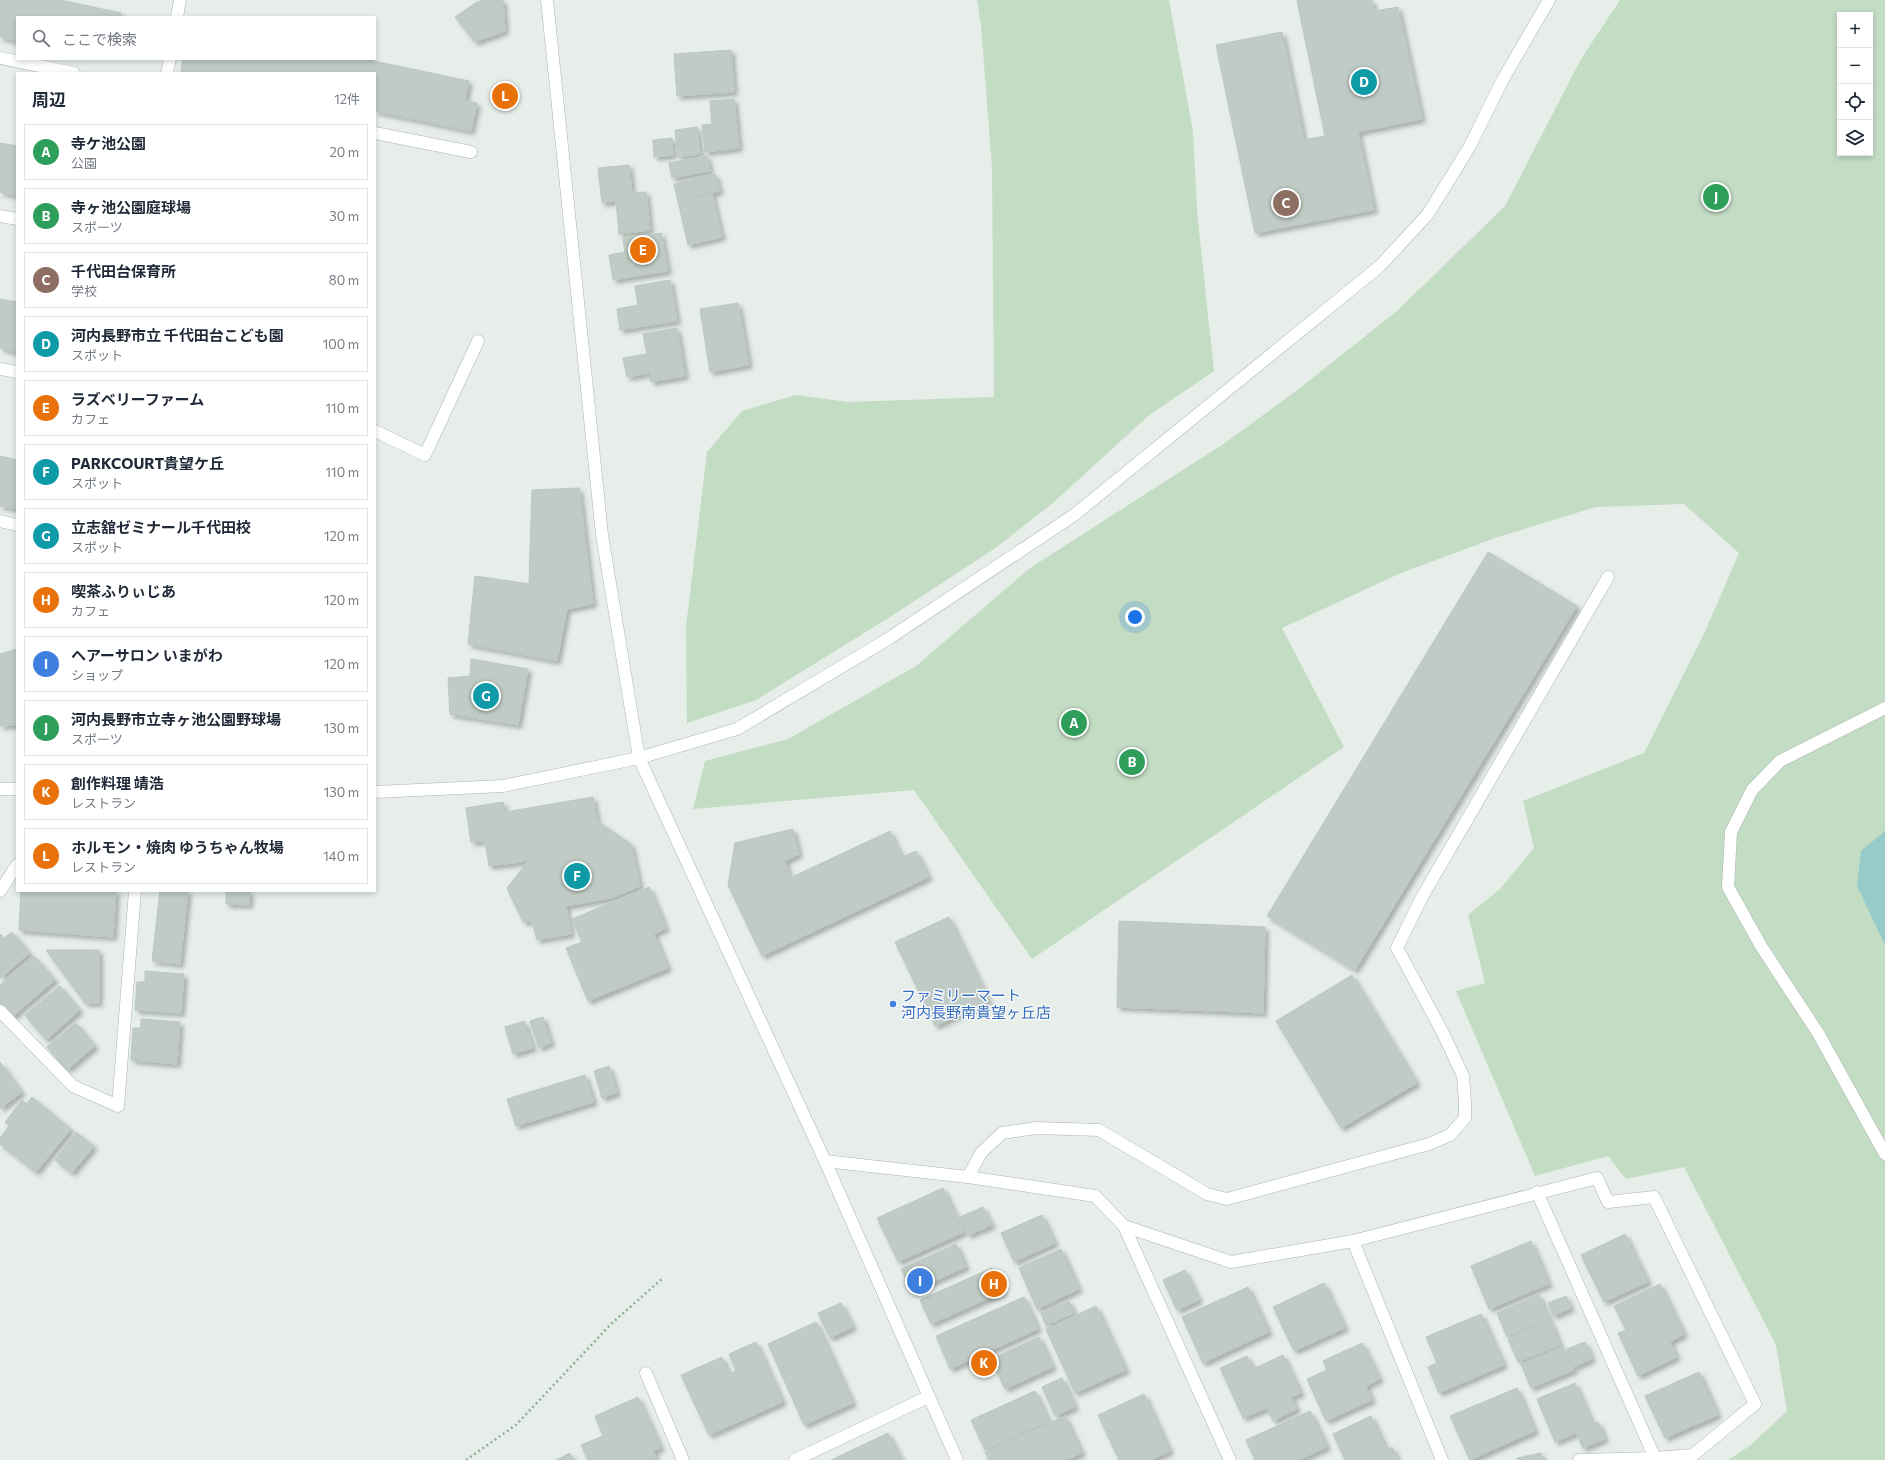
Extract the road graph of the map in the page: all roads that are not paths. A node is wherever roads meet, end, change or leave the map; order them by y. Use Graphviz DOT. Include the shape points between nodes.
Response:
graph roads {
  1 [pos="180,0"];
  2 [pos="548,0"];
  3 [pos="1549,0"];
  4 [pos="177,16"];
  5 [pos="0,58"];
  6 [pos="170,60"];
  7 [pos="69,72"];
  8 [pos="167,72"];
  9 [pos="376,133"];
  10 [pos="470,152"];
  11 [pos="0,216"];
  12 [pos="16,219"];
  13 [pos="478,342"];
  14 [pos="0,369"];
  15 [pos="16,372"];
  16 [pos="376,431"];
  17 [pos="0,521"];
  18 [pos="16,525"];
  19 [pos="1608,577"];
  20 [pos="1885,708"];
  21 [pos="638,758"];
  22 [pos="0,789"];
  23 [pos="16,789"];
  24 [pos="376,792"];
  25 [pos="16,867"];
  26 [pos="0,891"];
  27 [pos="135,892"];
  28 [pos="0,1011"];
  29 [pos="1885,1154"];
  30 [pos="825,1161"];
  31 [pos="968,1177"];
  32 [pos="1537,1192"];
  33 [pos="1124,1226"];
  34 [pos="1353,1241"];
  35 [pos="646,1373"];
  36 [pos="928,1397"];
  37 [pos="1655,1458"];
  38 [pos="683,1460"];
  39 [pos="795,1460"];
  40 [pos="957,1460"];
  41 [pos="1230,1460"];
  42 [pos="1442,1460"];
  43 [pos="1579,1460"];
  1 -- 4 [label="street"];
  2 -- 21 [label="street" via="602,535"];
  3 -- 21 [label="street" via="1502,81 1470,146 1428,214 1380,266 1074,515 895,635 737,729"];
  5 -- 7 [label="street"];
  6 -- 8 [label="street"];
  9 -- 10 [label="street"];
  11 -- 12 [label="street"];
  13 -- 16 [label="street" via="425,455"];
  14 -- 15 [label="street"];
  17 -- 18 [label="street"];
  19 -- 31 [label="street" via="1422,897 1397,948 1463,1076 1465,1118 1450,1135 1429,1144 1227,1199 1206,1194 1099,1130 1036,1128 1002,1133 981,1153"];
  20 -- 29 [label="street" via="1780,761 1752,790 1731,832 1728,887 1761,946 1818,1033"];
  21 -- 24 [label="street" via="502,786"];
  21 -- 30 [label="street"];
  22 -- 23 [label="street"];
  25 -- 26 [label="street"];
  27 -- 28 [label="street" via="118,1106 73,1086"];
  30 -- 31 [label="street"];
  30 -- 36 [label="street"];
  31 -- 33 [label="street" via="1095,1196"];
  32 -- 34 [label="street"];
  32 -- 37 [label="street"];
  32 -- 37 [label="street" via="1596,1178 1608,1202 1654,1197 1755,1404 1693,1455"];
  33 -- 34 [label="street" via="1231,1262"];
  33 -- 41 [label="street"];
  34 -- 42 [label="street"];
  35 -- 38 [label="street"];
  36 -- 39 [label="street"];
  36 -- 40 [label="street"];
  37 -- 43 [label="street"];
}
